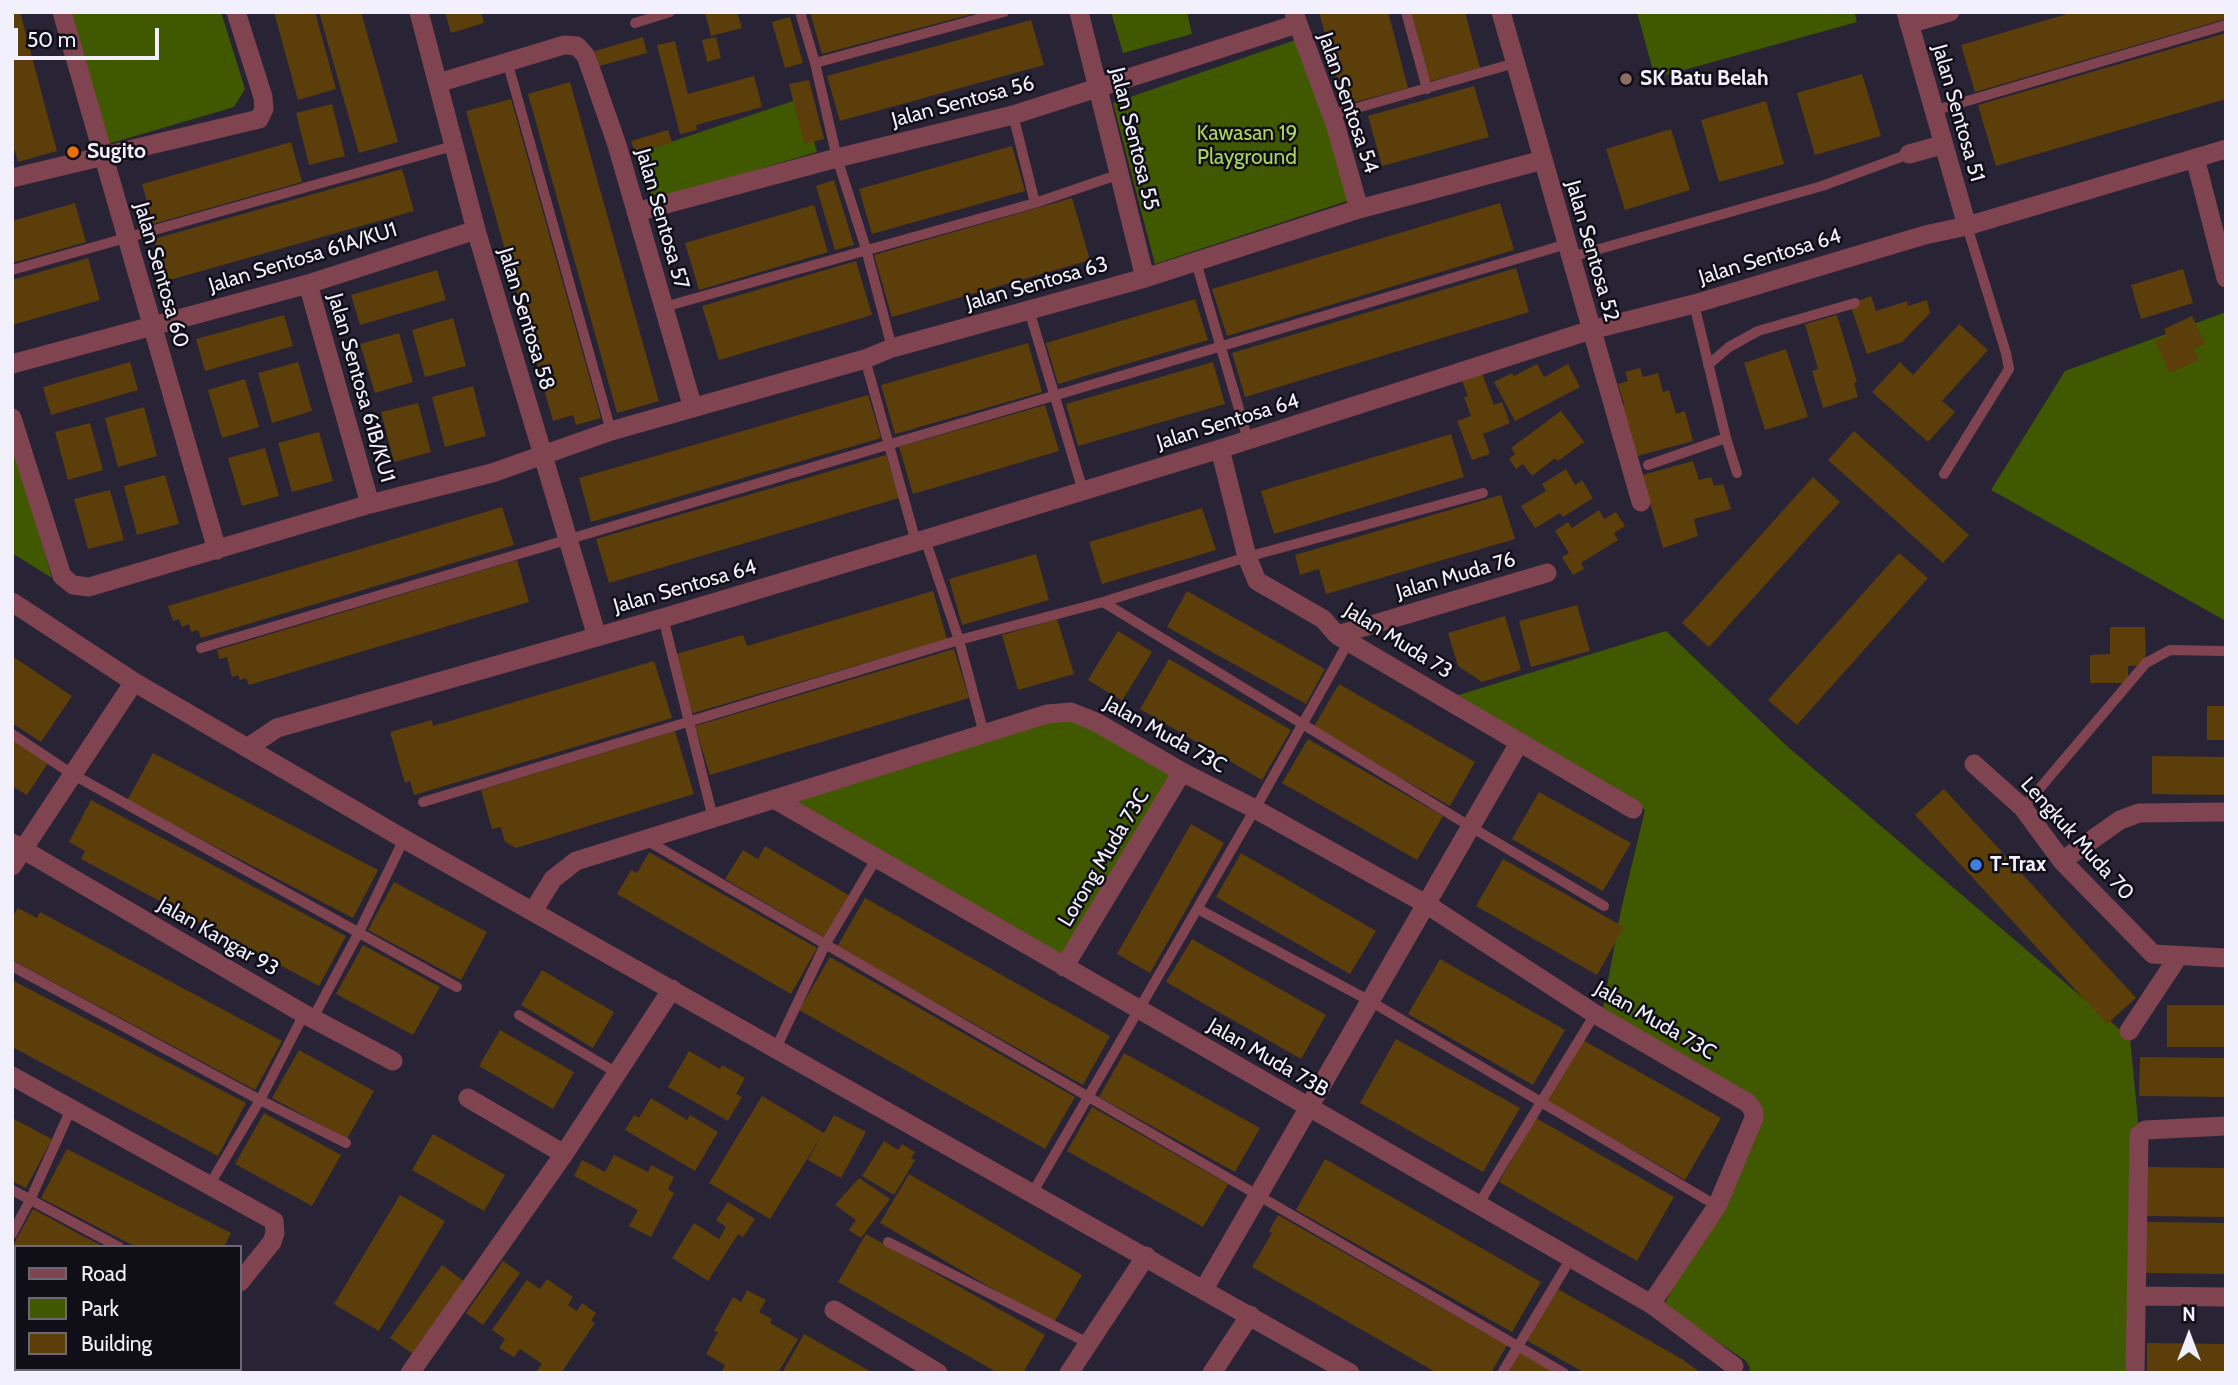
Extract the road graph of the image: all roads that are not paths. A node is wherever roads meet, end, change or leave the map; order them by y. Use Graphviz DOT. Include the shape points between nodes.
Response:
graph roads {
  1 [pos="62,12"];
  2 [pos="236,12"];
  3 [pos="419,12"];
  4 [pos="670,12"];
  5 [pos="800,12"];
  6 [pos="1004,12"];
  7 [pos="1079,12"];
  8 [pos="1406,12"];
  9 [pos="1501,12"];
  10 [pos="1950,12"];
  11 [pos="1296,18"];
  12 [pos="1908,18"];
  13 [pos="635,23"];
  14 [pos="2226,25"];
  15 [pos="507,61"];
  16 [pos="815,63"];
  17 [pos="1515,63"];
  18 [pos="438,83"];
  19 [pos="1097,86"];
  20 [pos="1427,89"];
  21 [pos="1933,111"];
  22 [pos="1013,115"];
  23 [pos="1332,115"];
  24 [pos="1942,145"];
  25 [pos="453,146"];
  26 [pos="2226,149"];
  27 [pos="1909,154"];
  28 [pos="102,155"];
  29 [pos="837,158"];
  30 [pos="2195,158"];
  31 [pos="1543,160"];
  32 [pos="1120,174"];
  33 [pos="13,176"];
  34 [pos="1035,203"];
  35 [pos="1359,209"];
  36 [pos="636,212"];
  37 [pos="1967,226"];
  38 [pos="476,230"];
  39 [pos="126,238"];
  40 [pos="866,249"];
  41 [pos="1569,251"];
  42 [pos="1196,262"];
  43 [pos="12,270"];
  44 [pos="1145,278"];
  45 [pos="2226,278"];
  46 [pos="308,284"];
  47 [pos="1694,303"];
  48 [pos="1855,303"];
  49 [pos="664,307"];
  50 [pos="1029,310"];
  51 [pos="152,326"];
  52 [pos="1591,330"];
  53 [pos="1220,346"];
  54 [pos="892,348"];
  55 [pos="865,359"];
  56 [pos="12,364"];
  57 [pos="1708,365"];
  58 [pos="1054,396"];
  59 [pos="693,408"];
  60 [pos="12,418"];
  61 [pos="611,431"];
  62 [pos="1726,438"];
  63 [pos="1248,440"];
  64 [pos="888,444"];
  65 [pos="1220,449"];
  66 [pos="543,454"];
  67 [pos="1648,465"];
  68 [pos="1737,473"];
  69 [pos="1944,474"];
  70 [pos="1083,491"];
  71 [pos="1483,493"];
  72 [pos="1641,502"];
  73 [pos="370,504"];
  74 [pos="569,540"];
  75 [pos="921,540"];
  76 [pos="217,550"];
  77 [pos="1247,557"];
  78 [pos="1547,573"];
  79 [pos="1103,601"];
  80 [pos="12,603"];
  81 [pos="663,618"];
  82 [pos="597,637"];
  83 [pos="1343,638"];
  84 [pos="958,640"];
  85 [pos="201,648"];
  86 [pos="2224,651"];
  87 [pos="134,682"];
  88 [pos="689,720"];
  89 [pos="1301,723"];
  90 [pos="12,734"];
  91 [pos="984,734"];
  92 [pos="1519,743"];
  93 [pos="247,748"];
  94 [pos="1974,764"];
  95 [pos="1182,772"];
  96 [pos="72,774"];
  97 [pos="774,799"];
  98 [pos="423,802"];
  99 [pos="2023,808"];
  100 [pos="1255,809"];
  101 [pos="1633,809"];
  102 [pos="2226,812"];
  103 [pos="713,818"];
  104 [pos="1471,827"];
  105 [pos="404,839"];
  106 [pos="645,840"];
  107 [pos="16,853"];
  108 [pos="876,859"];
  109 [pos="2062,861"];
  110 [pos="1426,904"];
  111 [pos="1604,906"];
  112 [pos="1198,909"];
  113 [pos="533,911"];
  114 [pos="359,932"];
  115 [pos="825,945"];
  116 [pos="2178,957"];
  117 [pos="2226,958"];
  118 [pos="12,966"];
  119 [pos="1064,967"];
  120 [pos="457,988"];
  121 [pos="672,989"];
  122 [pos="1370,1001"];
  123 [pos="1138,1009"];
  124 [pos="1595,1014"];
  125 [pos="519,1015"];
  126 [pos="308,1016"];
  127 [pos="2129,1031"];
  128 [pos="776,1048"];
  129 [pos="393,1061"];
  130 [pos="617,1073"];
  131 [pos="12,1076"];
  132 [pos="1089,1096"];
  133 [pos="468,1098"];
  134 [pos="260,1100"];
  135 [pos="1541,1101"];
  136 [pos="1309,1108"];
  137 [pos="71,1109"];
  138 [pos="2226,1126"];
  139 [pos="346,1143"];
  140 [pos="564,1154"];
  141 [pos="210,1184"];
  142 [pos="12,1190"];
  143 [pos="1033,1192"];
  144 [pos="1258,1195"];
  145 [pos="30,1200"];
  146 [pos="1478,1205"];
  147 [pos="1717,1206"];
  148 [pos="12,1234"];
  149 [pos="888,1242"];
  150 [pos="115,1245"];
  151 [pos="1146,1256"];
  152 [pos="1571,1258"];
  153 [pos="242,1280"];
  154 [pos="1204,1289"];
  155 [pos="2138,1296"];
  156 [pos="2226,1297"];
  157 [pos="1651,1304"];
  158 [pos="834,1310"];
  159 [pos="1250,1315"];
  160 [pos="1088,1343"];
  161 [pos="1518,1346"];
  162 [pos="1734,1366"];
  163 [pos="410,1373"];
  164 [pos="939,1373"];
  165 [pos="1069,1373"];
  166 [pos="1212,1373"];
  167 [pos="1350,1373"];
  168 [pos="1502,1373"];
  169 [pos="1564,1373"];
  170 [pos="2135,1373"];
  1 -- 28 [label="street, Jalan Sentosa 60"];
  2 -- 28 [label="street" via="263,97 259,119"];
  3 -- 18 [label="street, Jalan Sentosa 58"];
  4 -- 13 [label="lane"];
  5 -- 16 [label="lane"];
  6 -- 16 [label="lane"];
  7 -- 19 [label="street, Jalan Sentosa 55"];
  8 -- 20 [label="lane"];
  9 -- 17 [label="street, Jalan Sentosa 52"];
  10 -- 12 [label="street"];
  11 -- 19 [label="street, Jalan Sentosa 56"];
  11 -- 23 [label="street, Jalan Sentosa 54"];
  12 -- 21 [label="street, Jalan Sentosa 51"];
  14 -- 21 [label="lane"];
  15 -- 18 [label="street"];
  15 -- 36 [label="street, Jalan Sentosa 57" via="564,46 577,46 586,56"];
  15 -- 61 [label="lane"];
  16 -- 29 [label="lane"];
  17 -- 20 [label="lane"];
  17 -- 31 [label="street, Jalan Sentosa 52"];
  18 -- 25 [label="street, Jalan Sentosa 58"];
  19 -- 22 [label="street, Jalan Sentosa 56"];
  19 -- 32 [label="street, Jalan Sentosa 55"];
  20 -- 23 [label="lane"];
  21 -- 24 [label="street, Jalan Sentosa 51"];
  22 -- 29 [label="street, Jalan Sentosa 56"];
  22 -- 34 [label="lane"];
  23 -- 35 [label="street, Jalan Sentosa 54"];
  24 -- 27 [label="street"];
  24 -- 37 [label="street, Jalan Sentosa 51"];
  25 -- 38 [label="street, Jalan Sentosa 58"];
  25 -- 39 [label="lane"];
  26 -- 30 [label="street, Jalan Sentosa 64"];
  27 -- 41 [label="lane" via="1822,186"];
  28 -- 33 [label="street"];
  28 -- 39 [label="street, Jalan Sentosa 60"];
  29 -- 36 [label="street, Jalan Sentosa 56"];
  29 -- 40 [label="lane"];
  30 -- 37 [label="street, Jalan Sentosa 64"];
  30 -- 45 [label="street"];
  31 -- 35 [label="street, Jalan Sentosa 63"];
  31 -- 41 [label="street, Jalan Sentosa 52"];
  32 -- 34 [label="lane"];
  32 -- 44 [label="street, Jalan Sentosa 55"];
  34 -- 40 [label="lane"];
  35 -- 42 [label="street, Jalan Sentosa 63"];
  36 -- 49 [label="street, Jalan Sentosa 57"];
  37 -- 47 [label="street, Jalan Sentosa 64" via="1924,234"];
  37 -- 69 [label="lane" via="2009,369"];
  38 -- 46 [label="street, Jalan Sentosa 61A/KU1"];
  38 -- 66 [label="street, Jalan Sentosa 58"];
  39 -- 43 [label="lane"];
  39 -- 51 [label="street, Jalan Sentosa 60"];
  40 -- 49 [label="lane"];
  40 -- 54 [label="lane"];
  41 -- 52 [label="street, Jalan Sentosa 52"];
  41 -- 53 [label="lane"];
  42 -- 44 [label="street, Jalan Sentosa 63"];
  42 -- 53 [label="lane"];
  44 -- 50 [label="street, Jalan Sentosa 63"];
  46 -- 51 [label="street, Jalan Sentosa 61A/KU1"];
  46 -- 73 [label="street, Jalan Sentosa 61B/KU1"];
  47 -- 52 [label="street, Jalan Sentosa 64"];
  47 -- 57 [label="lane"];
  48 -- 57 [label="lane" via="1758,331"];
  49 -- 59 [label="street, Jalan Sentosa 57"];
  50 -- 54 [label="street, Jalan Sentosa 63"];
  50 -- 58 [label="lane"];
  51 -- 56 [label="street, Jalan Sentosa 61A/KU1"];
  51 -- 76 [label="street, Jalan Sentosa 60"];
  52 -- 63 [label="street, Jalan Sentosa 64"];
  52 -- 72 [label="street, Jalan Sentosa 52"];
  53 -- 58 [label="lane"];
  53 -- 63 [label="lane"];
  54 -- 55 [label="street, Jalan Sentosa 63"];
  55 -- 59 [label="street, Jalan Sentosa 63"];
  55 -- 64 [label="lane"];
  57 -- 62 [label="lane"];
  58 -- 64 [label="lane"];
  58 -- 70 [label="lane"];
  59 -- 61 [label="street, Jalan Sentosa 63"];
  60 -- 76 [label="street, Jalan Sentosa 63" via="62,576 73,585 89,587"];
  61 -- 66 [label="street, Jalan Sentosa 63"];
  62 -- 67 [label="lane"];
  62 -- 68 [label="lane"];
  63 -- 65 [label="street, Jalan Sentosa 64"];
  64 -- 74 [label="lane"];
  64 -- 75 [label="lane"];
  65 -- 70 [label="street, Jalan Sentosa 64"];
  65 -- 77 [label="street, Jalan Muda 73"];
  66 -- 73 [label="street, Jalan Sentosa 63" via="492,473"];
  66 -- 74 [label="street, Jalan Sentosa 58"];
  70 -- 75 [label="street, Jalan Sentosa 64"];
  71 -- 77 [label="lane"];
  73 -- 76 [label="street, Jalan Sentosa 63"];
  74 -- 82 [label="street, Jalan Sentosa 58"];
  74 -- 85 [label="lane"];
  75 -- 81 [label="street, Jalan Sentosa 64"];
  75 -- 84 [label="lane"];
  77 -- 79 [label="lane"];
  77 -- 83 [label="street, Jalan Muda 73" via="1257,581 1322,619"];
  78 -- 83 [label="street, Jalan Muda 76"];
  79 -- 84 [label="lane"];
  79 -- 89 [label="lane"];
  80 -- 87 [label="street"];
  81 -- 82 [label="street, Jalan Sentosa 64"];
  81 -- 88 [label="lane"];
  82 -- 93 [label="street, Jalan Sentosa 64" via="277,728"];
  83 -- 89 [label="lane"];
  83 -- 92 [label="street, Jalan Muda 73"];
  84 -- 88 [label="lane"];
  84 -- 91 [label="lane"];
  86 -- 99 [label="lane" via="2170,650 2146,663"];
  87 -- 93 [label="street"];
  87 -- 96 [label="street"];
  88 -- 98 [label="lane"];
  88 -- 103 [label="lane"];
  89 -- 100 [label="lane"];
  89 -- 104 [label="lane"];
  90 -- 96 [label="lane"];
  91 -- 95 [label="street, Jalan Muda 73C" via="1047,714 1071,712"];
  91 -- 97 [label="street, Jalan Muda 73C"];
  92 -- 101 [label="street, Jalan Muda 73"];
  92 -- 104 [label="street"];
  93 -- 105 [label="street"];
  94 -- 99 [label="street, Lengkuk Muda 70"];
  95 -- 100 [label="street, Jalan Muda 73C"];
  95 -- 119 [label="street, Lorong Muda 73C"];
  96 -- 107 [label="street"];
  96 -- 114 [label="lane"];
  97 -- 103 [label="street, Jalan Muda 73C"];
  97 -- 108 [label="street, Jalan Muda 73B"];
  99 -- 109 [label="street, Lengkuk Muda 70"];
  100 -- 110 [label="street, Jalan Muda 73C"];
  100 -- 112 [label="lane"];
  102 -- 109 [label="street" via="2139,813 2120,820"];
  103 -- 106 [label="street, Jalan Muda 73C"];
  104 -- 110 [label="street"];
  104 -- 111 [label="lane"];
  105 -- 113 [label="street"];
  105 -- 114 [label="lane"];
  106 -- 113 [label="street, Jalan Muda 73C" via="576,861 553,879"];
  106 -- 115 [label="lane"];
  107 -- 126 [label="street, Jalan Kangar 93"];
  108 -- 115 [label="lane"];
  108 -- 119 [label="street, Jalan Muda 73B"];
  109 -- 116 [label="street, Lengkuk Muda 70" via="2152,954"];
  110 -- 122 [label="street"];
  110 -- 124 [label="street, Jalan Muda 73C"];
  112 -- 122 [label="lane"];
  112 -- 123 [label="lane"];
  113 -- 121 [label="street"];
  114 -- 120 [label="lane"];
  114 -- 126 [label="lane"];
  115 -- 128 [label="lane"];
  115 -- 132 [label="lane"];
  116 -- 117 [label="street, Lengkuk Muda 70"];
  116 -- 127 [label="street"];
  118 -- 134 [label="lane"];
  119 -- 123 [label="street, Jalan Muda 73B"];
  121 -- 128 [label="street"];
  121 -- 130 [label="street"];
  122 -- 135 [label="lane"];
  122 -- 136 [label="street"];
  123 -- 132 [label="lane"];
  123 -- 136 [label="street, Jalan Muda 73B"];
  124 -- 135 [label="lane"];
  124 -- 147 [label="street, Jalan Muda 73C" via="1752,1108 1754,1118"];
  125 -- 130 [label="lane"];
  126 -- 129 [label="street, Jalan Kangar 93"];
  126 -- 134 [label="lane"];
  128 -- 143 [label="street"];
  130 -- 140 [label="street"];
  131 -- 137 [label="street"];
  132 -- 143 [label="lane"];
  132 -- 144 [label="lane"];
  133 -- 140 [label="street"];
  134 -- 139 [label="lane"];
  134 -- 141 [label="lane"];
  135 -- 146 [label="lane"];
  135 -- 147 [label="lane"];
  136 -- 144 [label="street"];
  136 -- 146 [label="street, Jalan Muda 73B"];
  137 -- 141 [label="street"];
  137 -- 145 [label="lane"];
  138 -- 155 [label="street" via="2146,1130 2139,1135"];
  140 -- 163 [label="street"];
  141 -- 153 [label="street" via="274,1221 272,1242"];
  142 -- 145 [label="lane"];
  143 -- 151 [label="street"];
  144 -- 154 [label="street"];
  144 -- 161 [label="lane"];
  145 -- 148 [label="lane"];
  145 -- 150 [label="lane"];
  146 -- 152 [label="street, Jalan Muda 73B"];
  147 -- 157 [label="street"];
  149 -- 160 [label="lane"];
  151 -- 154 [label="street"];
  151 -- 160 [label="street"];
  152 -- 157 [label="street, Jalan Muda 73B"];
  152 -- 161 [label="lane"];
  154 -- 159 [label="street"];
  155 -- 156 [label="street"];
  155 -- 170 [label="street"];
  157 -- 162 [label="street, Jalan Muda 73B"];
  158 -- 164 [label="street"];
  159 -- 166 [label="street"];
  159 -- 167 [label="street"];
  160 -- 165 [label="street"];
  161 -- 168 [label="lane"];
  161 -- 169 [label="lane"];
}
